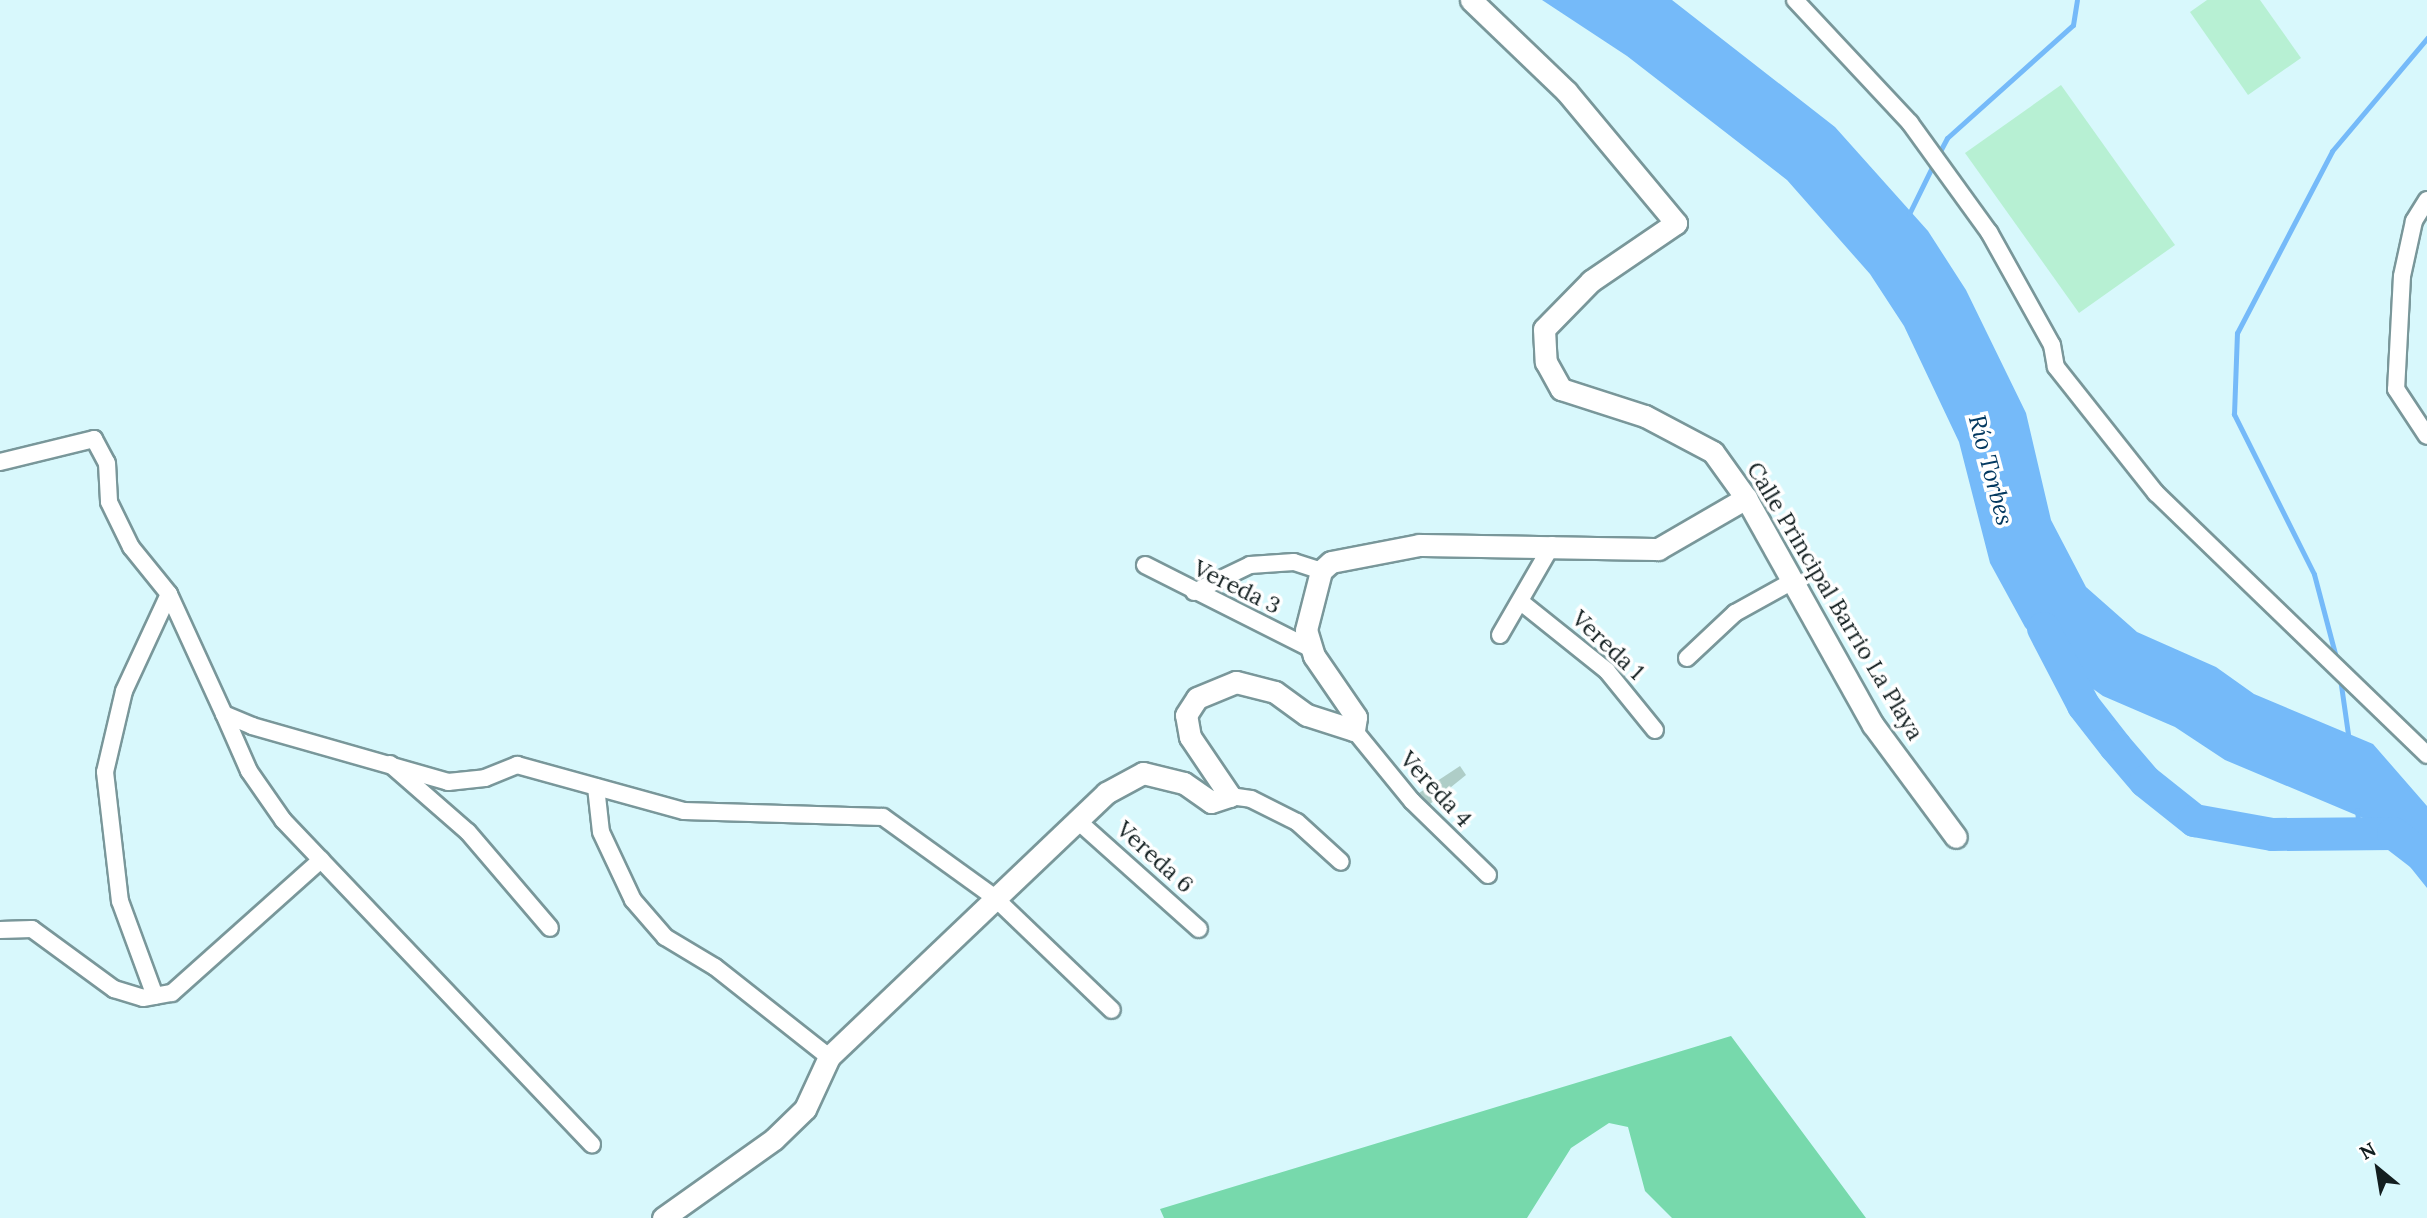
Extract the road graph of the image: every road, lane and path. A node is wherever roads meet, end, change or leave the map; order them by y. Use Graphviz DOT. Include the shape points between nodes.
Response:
graph roads {
  1 [pos="1471,0"];
  2 [pos="1795,0"];
  3 [pos="2427,200"];
  4 [pos="2427,409"];
  5 [pos="2416,423"];
  6 [pos="2427,436"];
  7 [pos="0,463"];
  8 [pos="1746,498"];
  9 [pos="1552,545"];
  10 [pos="1145,565"];
  11 [pos="1321,571"];
  12 [pos="1793,581"];
  13 [pos="1194,592"];
  14 [pos="169,594"];
  15 [pos="1521,602"];
  16 [pos="1500,635"];
  17 [pos="1309,648"];
  18 [pos="1687,658"];
  19 [pos="224,714"];
  20 [pos="1354,730"];
  21 [pos="1655,730"];
  22 [pos="2427,755"];
  23 [pos="384,759"];
  24 [pos="596,787"];
  25 [pos="1230,796"];
  26 [pos="1078,821"];
  27 [pos="1956,837"];
  28 [pos="321,860"];
  29 [pos="1341,862"];
  30 [pos="1488,875"];
  31 [pos="994,897"];
  32 [pos="550,928"];
  33 [pos="1199,929"];
  34 [pos="0,930"];
  35 [pos="155,996"];
  36 [pos="1112,1010"];
  37 [pos="829,1057"];
  38 [pos="592,1145"];
  39 [pos="663,1218"];
  1 -- 8 [label="street, Calle Principal Barrio La Playa" via="1566,90 1676,223 1591,281 1544,328 1546,362 1561,389 1646,416 1713,452"];
  2 -- 22 [label="street" via="1910,123 1989,232 2052,345 2056,367 2156,493"];
  3 -- 5 [label="street" via="2414,221 2396,329 2396,389"];
  4 -- 5 [label="street"];
  5 -- 6 [label="street"];
  7 -- 14 [label="street" via="94,439 107,463 109,502 125,536"];
  8 -- 9 [label="street" via="1658,549"];
  8 -- 12 [label="street, Calle Principal Barrio La Playa"];
  9 -- 11 [label="street" via="1419,545 1331,562"];
  9 -- 15 [label="street"];
  10 -- 13 [label="street, Vereda 3"];
  11 -- 13 [label="street" via="1294,562 1250,565"];
  11 -- 17 [label="street" via="1306,630"];
  12 -- 18 [label="street" via="1735,613"];
  12 -- 27 [label="street, Calle Principal Barrio La Playa" via="1873,725"];
  13 -- 17 [label="street, Vereda 3"];
  14 -- 19 [label="street"];
  14 -- 35 [label="street" via="124,691 105,772 107,834 120,901"];
  15 -- 16 [label="street"];
  15 -- 21 [label="street, Vereda 1" via="1607,671"];
  17 -- 20 [label="street" via="1356,717"];
  19 -- 23 [label="street"];
  19 -- 28 [label="street" via="249,771"];
  20 -- 25 [label="street" via="1307,715 1275,691 1236,682 1197,698 1186,715 1190,737"];
  20 -- 30 [label="street, Vereda 4" via="1412,801"];
  23 -- 24 [label="street" via="448,782 485,778 517,765"];
  23 -- 32 [label="street" via="468,832"];
  24 -- 31 [label="street" via="684,811 883,817"];
  24 -- 37 [label="street" via="601,832 633,901 665,937 715,967"];
  25 -- 26 [label="street" via="1211,802 1184,783 1143,773 1124,780"];
  25 -- 29 [label="street" via="1251,799 1297,822"];
  26 -- 31 [label="street"];
  26 -- 33 [label="street, Vereda 6"];
  28 -- 35 [label="street" via="209,966 172,993"];
  28 -- 38 [label="street"];
  31 -- 36 [label="street"];
  31 -- 37 [label="street"];
  34 -- 35 [label="street" via="32,929 114,989"];
  37 -- 39 [label="street" via="805,1109 774,1139"];
}
